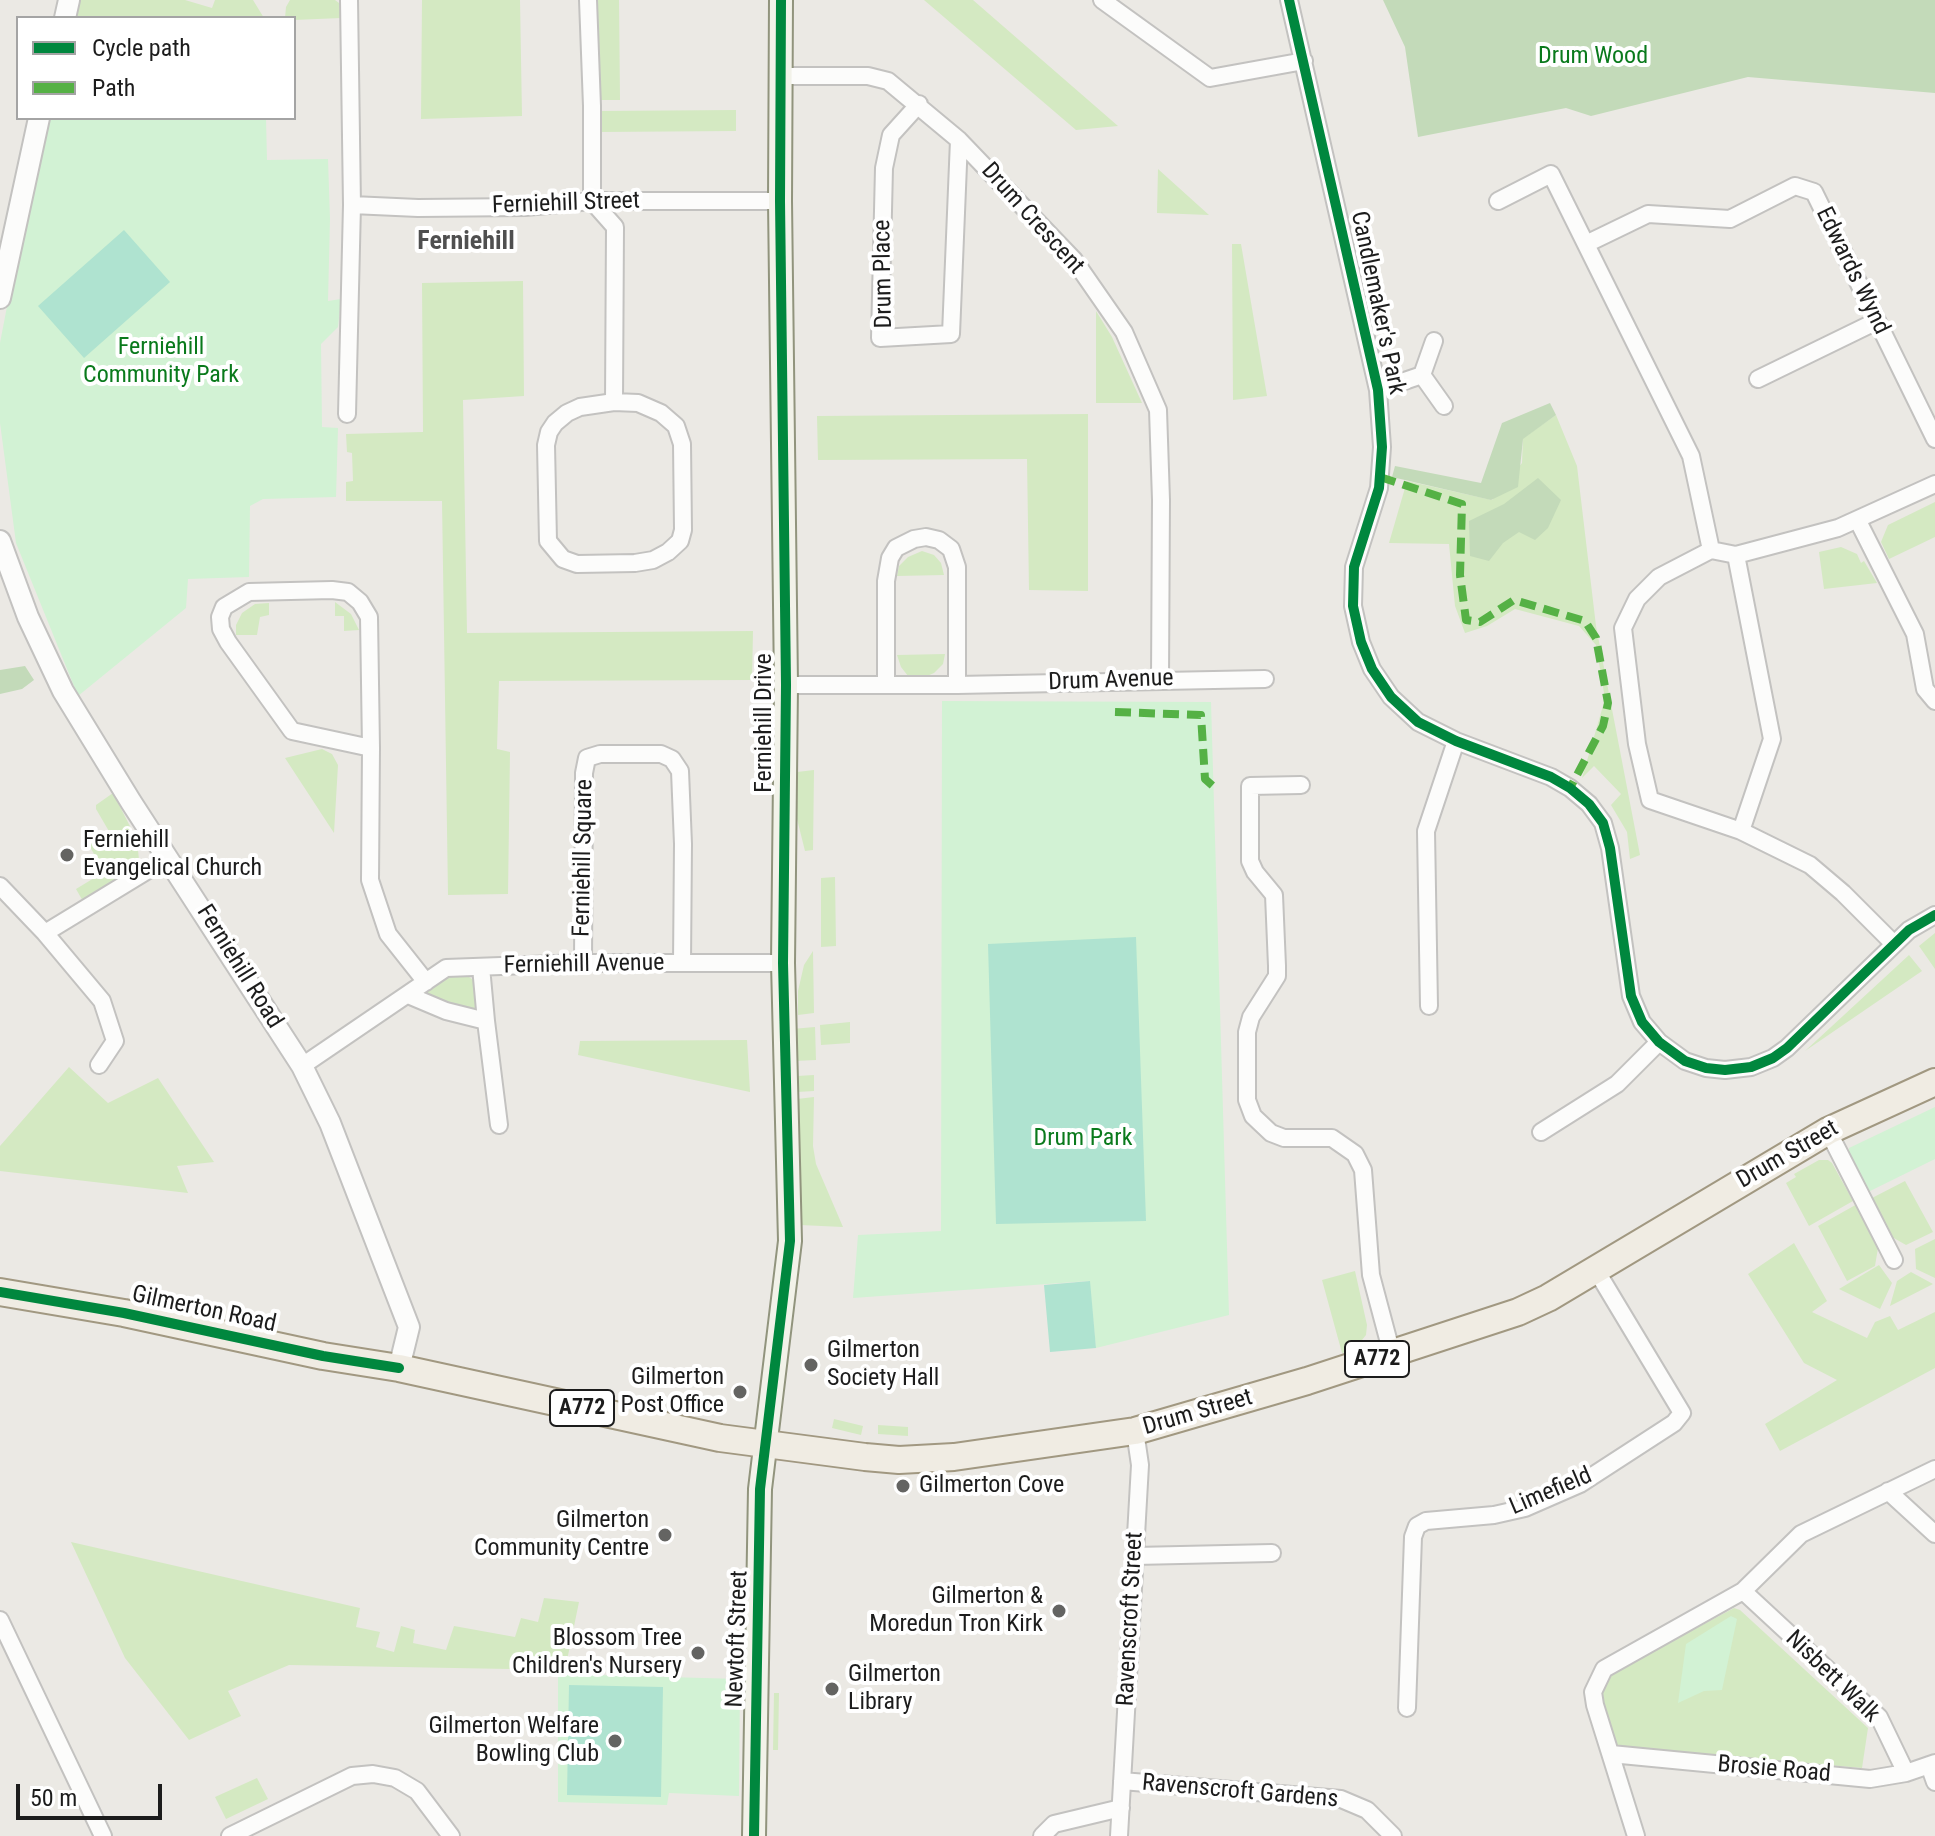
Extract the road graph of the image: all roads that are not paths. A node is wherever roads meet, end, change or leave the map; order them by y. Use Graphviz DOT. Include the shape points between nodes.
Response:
graph roads {
  1 [pos="349,0"];
  2 [pos="588,0"];
  3 [pos="781,0"];
  4 [pos="1102,0"];
  5 [pos="1289,0"];
  6 [pos="1304,61"];
  7 [pos="780,76"];
  8 [pos="919,104"];
  9 [pos="39,120"];
  10 [pos="959,140"];
  11 [pos="592,201"];
  12 [pos="780,201"];
  13 [pos="1498,201"];
  14 [pos="352,205"];
  15 [pos="1586,244"];
  16 [pos="0,298"];
  17 [pos="1877,321"];
  18 [pos="1434,341"];
  19 [pos="1422,375"];
  20 [pos="1758,379"];
  21 [pos="1378,390"];
  22 [pos="614,402"];
  23 [pos="1444,406"];
  24 [pos="347,414"];
  25 [pos="1935,439"];
  26 [pos="1935,484"];
  27 [pos="1858,521"];
  28 [pos="0,541"];
  29 [pos="1711,550"];
  30 [pos="1736,555"];
  31 [pos="1160,679"];
  32 [pos="1265,679"];
  33 [pos="886,684"];
  34 [pos="786,685"];
  35 [pos="957,685"];
  36 [pos="1935,701"];
  37 [pos="1456,741"];
  38 [pos="371,748"];
  39 [pos="1301,785"];
  40 [pos="1741,831"];
  41 [pos="168,858"];
  42 [pos="1,890"];
  43 [pos="1935,915"];
  44 [pos="45,933"];
  45 [pos="1894,944"];
  46 [pos="583,963"];
  47 [pos="682,963"];
  48 [pos="783,963"];
  49 [pos="481,967"];
  50 [pos="426,982"];
  51 [pos="408,995"];
  52 [pos="1429,1006"];
  53 [pos="486,1021"];
  54 [pos="1659,1042"];
  55 [pos="99,1065"];
  56 [pos="302,1066"];
  57 [pos="1935,1082"];
  58 [pos="499,1125"];
  59 [pos="1828,1131"];
  60 [pos="1541,1132"];
  61 [pos="1894,1260"];
  62 [pos="1596,1270"];
  63 [pos="0,1292"];
  64 [pos="1392,1354"];
  65 [pos="399,1368"];
  66 [pos="1135,1431"];
  67 [pos="766,1444"];
  68 [pos="1935,1469"];
  69 [pos="1888,1491"];
  70 [pos="1935,1534"];
  71 [pos="1272,1553"];
  72 [pos="1135,1556"];
  73 [pos="1743,1591"];
  74 [pos="0,1620"];
  75 [pos="1407,1708"];
  76 [pos="1611,1754"];
  77 [pos="1932,1764"];
  78 [pos="1906,1773"];
  79 [pos="1122,1781"];
  80 [pos="1935,1782"];
  81 [pos="1121,1808"];
  82 [pos="103,1836"];
  83 [pos="230,1836"];
  84 [pos="451,1836"];
  85 [pos="754,1836"];
  86 [pos="1042,1836"];
  87 [pos="1119,1836"];
  88 [pos="1393,1836"];
  89 [pos="1636,1836"];
  1 -- 14 [label="street"];
  2 -- 11 [label="street"];
  3 -- 7 [label="main road, Ferniehill Drive"];
  4 -- 6 [label="street" via="1210,78"];
  5 -- 6 [label="street, Candlemaker's Park"];
  6 -- 21 [label="street, Candlemaker's Park"];
  7 -- 8 [label="street, Drum Crescent" via="868,76 888,81"];
  7 -- 12 [label="main road, Ferniehill Drive"];
  8 -- 10 [label="street, Drum Crescent"];
  8 -- 10 [label="street, Drum Place" via="891,135 884,168 880,338 951,334"];
  9 -- 16 [label="street"];
  10 -- 31 [label="street, Drum Crescent" via="1074,260 1124,332 1158,410"];
  11 -- 12 [label="street, Ferniehill Street"];
  11 -- 14 [label="street, Ferniehill Street" via="525,207"];
  11 -- 22 [label="street" via="615,227"];
  12 -- 34 [label="main road, Ferniehill Drive"];
  13 -- 15 [label="street" via="1551,174"];
  14 -- 24 [label="street"];
  15 -- 17 [label="street, Edwards Wynd" via="1648,214 1730,219 1795,186 1814,192"];
  15 -- 29 [label="street" via="1691,456"];
  17 -- 20 [label="street"];
  17 -- 25 [label="street, Edwards Wynd"];
  18 -- 19 [label="street"];
  19 -- 21 [label="street, Candlemaker's Park"];
  19 -- 23 [label="street, Candlemaker's Park"];
  21 -- 37 [label="street, Candlemaker's Park" via="1379,488 1354,567 1353,606 1361,642 1391,697 1418,722"];
  22 -- 22 [label="street" via="638,403 676,426 682,444 683,530 680,541 653,560 577,564 563,559 548,541 546,445 549,432 567,413"];
  26 -- 27 [label="street"];
  27 -- 30 [label="street"];
  27 -- 36 [label="street" via="1915,634 1925,689"];
  28 -- 41 [label="street, Ferniehill Road" via="63,691"];
  29 -- 30 [label="street"];
  29 -- 40 [label="street" via="1659,577 1637,599 1623,628 1637,744 1650,800"];
  30 -- 40 [label="street" via="1772,739"];
  31 -- 32 [label="street, Drum Avenue"];
  31 -- 35 [label="street, Drum Avenue"];
  33 -- 34 [label="street, Drum Avenue"];
  33 -- 35 [label="street, Drum Avenue"];
  33 -- 35 [label="street" via="890,558 896,548 926,537 951,549 957,567"];
  34 -- 48 [label="main road, Ferniehill Drive"];
  37 -- 52 [label="street" via="1426,831"];
  37 -- 54 [label="street, Candlemaker's Park" via="1551,777 1589,804 1603,823 1631,996 1642,1022"];
  38 -- 38 [label="street" via="369,617 360,602 348,592 332,590 249,592 224,607 221,629 292,731"];
  38 -- 50 [label="street" via="370,880 388,934"];
  39 -- 64 [label="street" via="1242,786 1250,861 1274,895 1277,966 1277,976 1247,1032 1247,1100 1253,1116 1271,1133 1332,1138 1355,1154 1363,1170 1371,1275"];
  40 -- 45 [label="street" via="1810,865"];
  41 -- 44 [label="street"];
  41 -- 56 [label="street, Ferniehill Road"];
  42 -- 44 [label="street"];
  43 -- 45 [label="street, Candlemaker's Park"];
  44 -- 55 [label="street" via="102,1001 115,1041"];
  45 -- 54 [label="street, Candlemaker's Park" via="1773,1058 1751,1067 1706,1068 1685,1061"];
  46 -- 47 [label="street, Ferniehill Avenue"];
  46 -- 47 [label="street, Ferniehill Square" via="587,758 661,754 680,771"];
  46 -- 49 [label="street, Ferniehill Avenue"];
  47 -- 48 [label="street, Ferniehill Avenue"];
  48 -- 67 [label="main road, Ferniehill Drive" via="790,1241"];
  49 -- 50 [label="street, Ferniehill Avenue" via="446,968"];
  49 -- 53 [label="street, Ferniehill Avenue"];
  50 -- 51 [label="street, Ferniehill Avenue"];
  51 -- 53 [label="street"];
  51 -- 56 [label="street, Ferniehill Avenue"];
  53 -- 58 [label="street, Ferniehill Avenue"];
  54 -- 60 [label="street" via="1617,1084"];
  56 -- 65 [label="street, Ferniehill Road" via="330,1123 409,1327"];
  57 -- 59 [label="main road, Drum Street / A772"];
  59 -- 61 [label="street"];
  59 -- 62 [label="main road, Drum Street / A772"];
  62 -- 64 [label="main road, Drum Street / A772" via="1518,1312"];
  62 -- 75 [label="street, Limefield" via="1682,1413 1580,1484 1538,1502 1494,1515 1417,1526"];
  63 -- 65 [label="main road, Gilmerton Road / A772"];
  64 -- 66 [label="main road, Drum Street / A772"];
  65 -- 67 [label="main road, Drum Street / A772"];
  66 -- 67 [label="main road, Drum Street / A772" via="939,1459 865,1457"];
  66 -- 72 [label="street, Ravenscroft Street" via="1140,1465"];
  67 -- 85 [label="main road, Newtoft Street" via="760,1489"];
  68 -- 69 [label="street"];
  69 -- 70 [label="street"];
  69 -- 73 [label="street" via="1801,1534"];
  71 -- 72 [label="street"];
  72 -- 79 [label="street, Ravenscroft Street"];
  73 -- 76 [label="street" via="1604,1669 1593,1692"];
  73 -- 78 [label="street, Nisbett Walk" via="1879,1717"];
  74 -- 82 [label="street"];
  76 -- 78 [label="street, Brosie Road" via="1870,1779"];
  76 -- 89 [label="street"];
  77 -- 78 [label="street, Brosie Road"];
  77 -- 80 [label="street"];
  79 -- 81 [label="street, Ravenscroft Street"];
  79 -- 88 [label="street, Ravenscroft Gardens" via="1341,1799 1367,1810"];
  81 -- 86 [label="street" via="1054,1824"];
  81 -- 87 [label="street, Ravenscroft Street"];
  83 -- 84 [label="street" via="352,1776 373,1774 395,1778 417,1791"];
}
